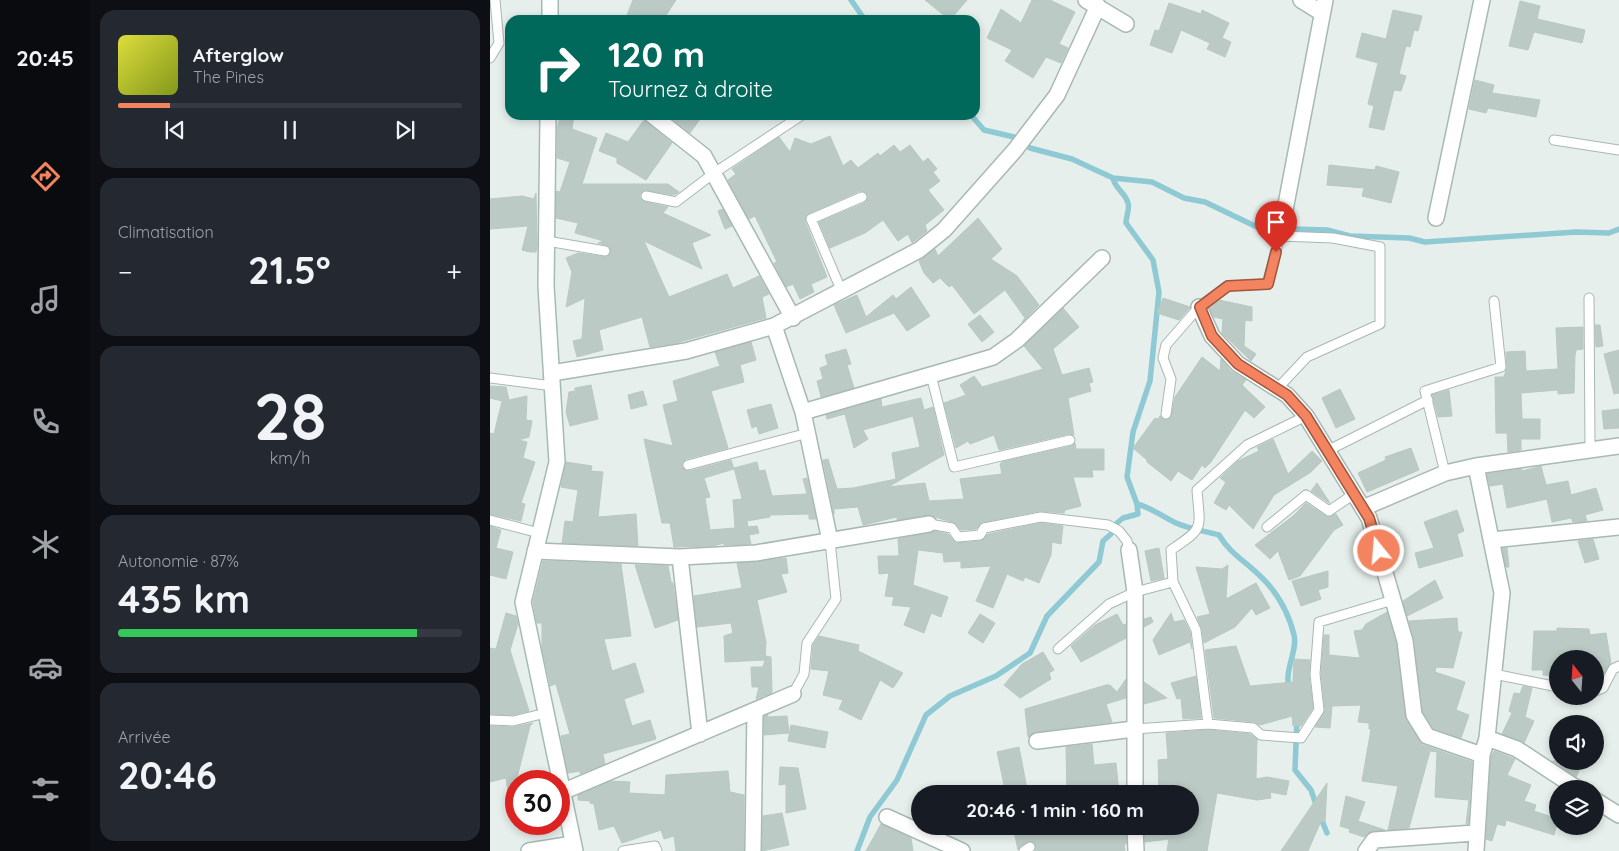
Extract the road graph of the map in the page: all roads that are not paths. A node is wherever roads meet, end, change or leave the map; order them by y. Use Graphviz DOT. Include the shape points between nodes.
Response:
graph roads {
  1 [pos="495,0"];
  2 [pos="550,0"];
  3 [pos="1301,0"];
  4 [pos="1482,0"];
  5 [pos="1092,3"];
  6 [pos="1324,7"];
  7 [pos="550,15"];
  8 [pos="1126,24"];
  9 [pos="490,58"];
  10 [pos="548,120"];
  11 [pos="658,120"];
  12 [pos="794,120"];
  13 [pos="1554,140"];
  14 [pos="1619,150"];
  15 [pos="714,173"];
  16 [pos="646,196"];
  17 [pos="862,197"];
  18 [pos="1436,218"];
  19 [pos="1280,231"];
  20 [pos="547,241"];
  21 [pos="605,251"];
  22 [pos="1102,258"];
  23 [pos="842,292"];
  24 [pos="1589,298"];
  25 [pos="1494,300"];
  26 [pos="1200,307"];
  27 [pos="794,318"];
  28 [pos="774,326"];
  29 [pos="930,375"];
  30 [pos="490,378"];
  31 [pos="552,379"];
  32 [pos="1277,389"];
  33 [pos="1428,400"];
  34 [pos="803,412"];
  35 [pos="1166,414"];
  36 [pos="1306,416"];
  37 [pos="808,433"];
  38 [pos="1070,440"];
  39 [pos="1619,446"];
  40 [pos="1590,450"];
  41 [pos="1327,452"];
  42 [pos="688,465"];
  43 [pos="1476,466"];
  44 [pos="1445,473"];
  45 [pos="1354,494"];
  46 [pos="1363,508"];
  47 [pos="490,520"];
  48 [pos="929,524"];
  49 [pos="1619,527"];
  50 [pos="1267,528"];
  51 [pos="539,533"];
  52 [pos="1492,540"];
  53 [pos="830,541"];
  54 [pos="1129,550"];
  55 [pos="535,551"];
  56 [pos="680,557"];
  57 [pos="1173,582"];
  58 [pos="1135,592"];
  59 [pos="1393,600"];
  60 [pos="1058,648"];
  61 [pos="1619,666"];
  62 [pos="1494,674"];
  63 [pos="1549,684"];
  64 [pos="1604,686"];
  65 [pos="793,694"];
  66 [pos="755,711"];
  67 [pos="546,713"];
  68 [pos="490,720"];
  69 [pos="1208,724"];
  70 [pos="1134,729"];
  71 [pos="700,734"];
  72 [pos="1487,738"];
  73 [pos="1037,741"];
  74 [pos="1482,755"];
  75 [pos="558,770"];
  76 [pos="1565,780"];
  77 [pos="1135,785"];
  78 [pos="570,789"];
  79 [pos="1604,804"];
  80 [pos="1617,809"];
  81 [pos="887,817"];
  82 [pos="570,829"];
  83 [pos="1475,833"];
  84 [pos="1136,835"];
  85 [pos="574,847"];
  86 [pos="529,851"];
  87 [pos="623,851"];
  88 [pos="657,851"];
  89 [pos="753,851"];
  90 [pos="962,851"];
  91 [pos="1136,851"];
  92 [pos="1366,851"];
  93 [pos="1476,851"];
  1 -- 9 [label="lane" via="500,44"];
  2 -- 7 [label="street"];
  3 -- 6 [label="street"];
  4 -- 18 [label="street"];
  5 -- 8 [label="street"];
  5 -- 23 [label="street" via="1057,95 1015,150 944,230 918,250"];
  6 -- 19 [label="street"];
  10 -- 20 [label="street"];
  11 -- 15 [label="street" via="704,156"];
  12 -- 15 [label="lane"];
  13 -- 14 [label="lane"];
  15 -- 16 [label="lane" via="676,202"];
  15 -- 27 [label="street"];
  17 -- 23 [label="lane" via="811,219"];
  19 -- 26 [label="lane" via="1268,284 1228,286"];
  19 -- 32 [label="lane" via="1380,247 1380,324 1307,357"];
  20 -- 21 [label="lane"];
  20 -- 31 [label="street" via="546,286"];
  22 -- 29 [label="street" via="1009,346 993,357"];
  23 -- 27 [label="street"];
  24 -- 40 [label="lane"];
  25 -- 33 [label="lane" via="1501,367 1425,391"];
  26 -- 32 [label="street" via="1212,336 1238,364"];
  26 -- 35 [label="lane" via="1166,345 1163,358 1171,378"];
  27 -- 28 [label="street"];
  28 -- 31 [label="street" via="686,351"];
  28 -- 34 [label="street"];
  29 -- 34 [label="street"];
  29 -- 38 [label="lane" via="954,467"];
  30 -- 31 [label="lane"];
  31 -- 51 [label="street" via="557,462"];
  32 -- 36 [label="street"];
  33 -- 41 [label="lane"];
  33 -- 44 [label="lane"];
  34 -- 37 [label="street"];
  36 -- 41 [label="street"];
  36 -- 57 [label="lane" via="1247,445 1197,490 1197,530 1171,550"];
  37 -- 42 [label="lane"];
  37 -- 53 [label="street"];
  39 -- 40 [label="street"];
  40 -- 43 [label="street"];
  41 -- 45 [label="street"];
  43 -- 44 [label="street"];
  43 -- 52 [label="street"];
  44 -- 46 [label="street"];
  45 -- 46 [label="street"];
  45 -- 50 [label="lane" via="1328,511 1306,494"];
  46 -- 59 [label="street" via="1369,518"];
  47 -- 51 [label="lane"];
  48 -- 53 [label="street"];
  48 -- 54 [label="lane" via="952,528 958,537 980,534 984,528 1041,517 1108,525 1127,541"];
  49 -- 52 [label="street"];
  51 -- 55 [label="street"];
  52 -- 62 [label="street" via="1502,593"];
  53 -- 56 [label="street" via="756,553"];
  53 -- 65 [label="lane" via="836,600 807,643 804,674"];
  54 -- 58 [label="street"];
  55 -- 56 [label="street"];
  55 -- 67 [label="street" via="523,602"];
  56 -- 71 [label="street"];
  57 -- 58 [label="lane"];
  57 -- 69 [label="lane" via="1196,630"];
  58 -- 60 [label="lane" via="1109,604"];
  58 -- 70 [label="street"];
  59 -- 69 [label="lane" via="1319,622 1315,674 1319,710 1301,738 1261,735 1253,728"];
  59 -- 74 [label="street" via="1405,641 1414,715 1427,736"];
  61 -- 64 [label="lane" via="1613,669"];
  62 -- 63 [label="lane"];
  62 -- 72 [label="street"];
  65 -- 66 [label="street"];
  66 -- 71 [label="street"];
  66 -- 89 [label="street"];
  67 -- 68 [label="lane" via="513,720"];
  67 -- 75 [label="street"];
  69 -- 70 [label="lane"];
  70 -- 73 [label="street"];
  70 -- 77 [label="street"];
  71 -- 78 [label="street"];
  72 -- 74 [label="street"];
  72 -- 76 [label="street" via="1517,748"];
  74 -- 83 [label="street"];
  79 -- 80 [label="street"];
  81 -- 90 [label="street"];
  82 -- 85 [label="street"];
  83 -- 92 [label="street" via="1374,840"];
  83 -- 93 [label="street"];
  84 -- 91 [label="street"];
  85 -- 86 [label="street"];
  87 -- 88 [label="lane" via="655,846"];
}
